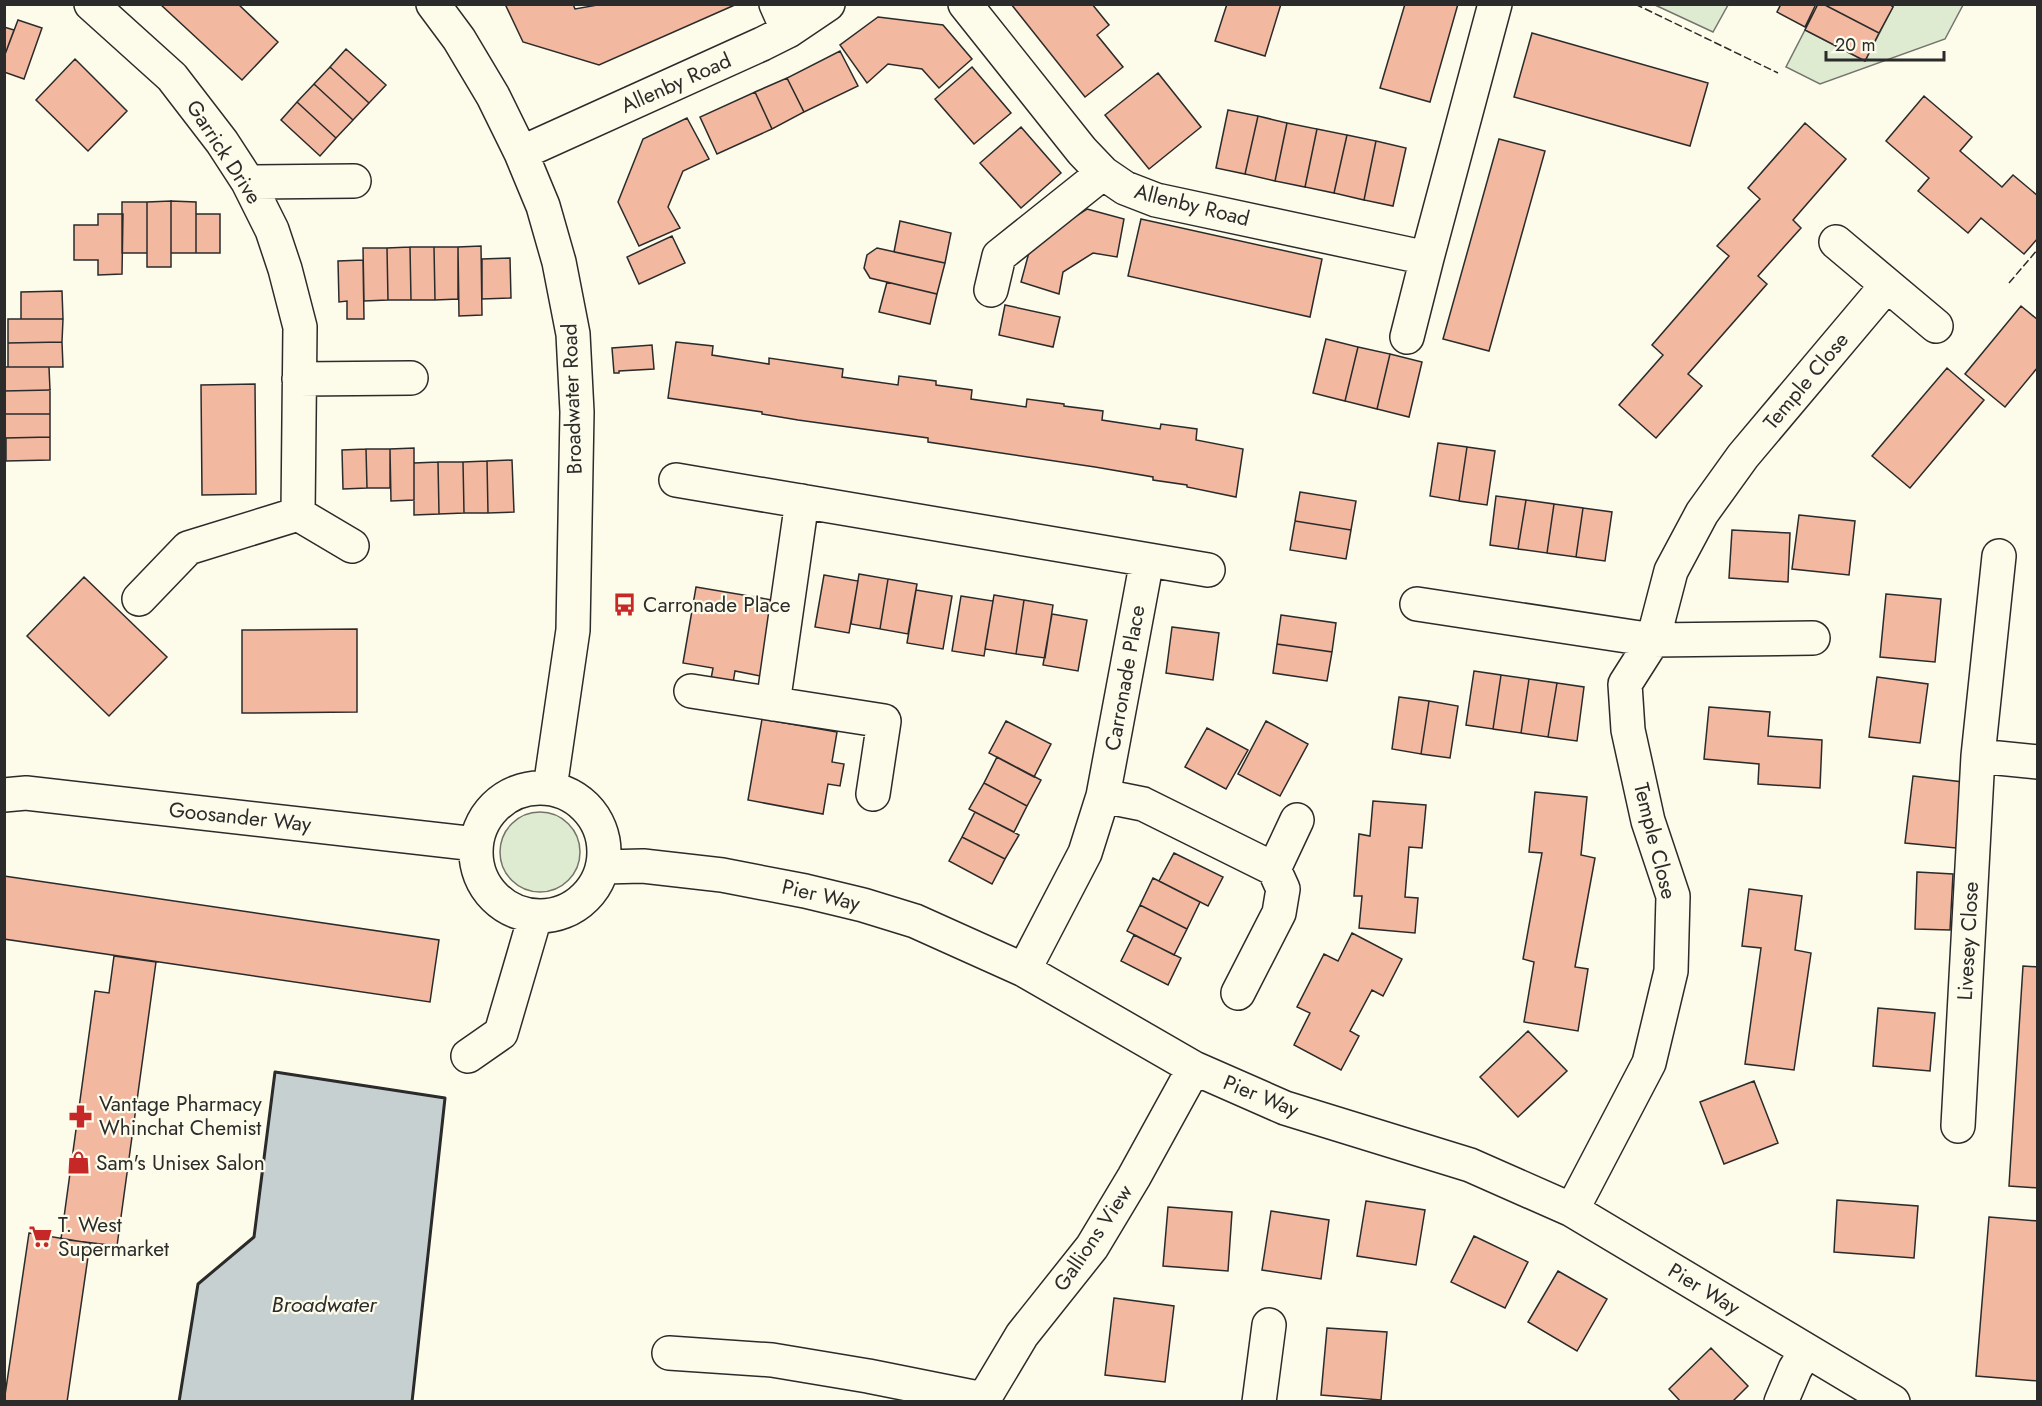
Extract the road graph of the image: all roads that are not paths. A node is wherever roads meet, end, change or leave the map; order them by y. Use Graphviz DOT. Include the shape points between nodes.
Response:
graph roads {
  1 [pos="91,4"];
  2 [pos="433,4"];
  3 [pos="828,4"];
  4 [pos="965,4"];
  5 [pos="1496,4"];
  6 [pos="782,18"];
  7 [pos="521,153"];
  8 [pos="1103,173"];
  9 [pos="354,181"];
  10 [pos="248,182"];
  11 [pos="1836,242"];
  12 [pos="1427,258"];
  13 [pos="1887,285"];
  14 [pos="991,290"];
  15 [pos="1936,326"];
  16 [pos="1407,337"];
  17 [pos="411,378"];
  18 [pos="299,379"];
  19 [pos="676,480"];
  20 [pos="802,501"];
  21 [pos="298,514"];
  22 [pos="352,546"];
  23 [pos="1999,556"];
  24 [pos="1147,560"];
  25 [pos="1208,570"];
  26 [pos="139,599"];
  27 [pos="1417,604"];
  28 [pos="1813,638"];
  29 [pos="1653,640"];
  30 [pos="691,691"];
  31 [pos="773,704"];
  32 [pos="1978,756"];
  33 [pos="2037,762"];
  34 [pos="550,788"];
  35 [pos="4,795"];
  36 [pos="873,795"];
  37 [pos="1103,796"];
  38 [pos="1297,820"];
  39 [pos="476,844"];
  40 [pos="603,867"];
  41 [pos="1274,869"];
  42 [pos="535,917"];
  43 [pos="1024,970"];
  44 [pos="1238,993"];
  45 [pos="468,1056"];
  46 [pos="1194,1068"];
  47 [pos="1958,1126"];
  48 [pos="1572,1210"];
  49 [pos="1269,1324"];
  50 [pos="1806,1351"];
  51 [pos="669,1353"];
  52 [pos="983,1400"];
  53 [pos="1259,1401"];
  54 [pos="1781,1401"];
  55 [pos="1893,1401"];
  1 -- 10 [label="street, Garrick Drive" via="172,77"];
  2 -- 7 [label="street, Broadwater Road" via="488,87"];
  3 -- 6 [label="street, Allenby Road"];
  4 -- 8 [label="street, Allenby Road"];
  5 -- 12 [label="street"];
  6 -- 7 [label="street, Allenby Road"];
  7 -- 34 [label="street, Broadwater Road" via="543,206 559,262 573,334 577,412 573,630"];
  8 -- 12 [label="street, Allenby Road" via="1125,188 1156,200"];
  8 -- 14 [label="street" via="999,256"];
  9 -- 10 [label="street"];
  10 -- 18 [label="street, Garrick Drive" via="272,230 285,269 300,327"];
  11 -- 13 [label="street"];
  12 -- 16 [label="street"];
  13 -- 15 [label="street"];
  13 -- 29 [label="street, Temple Close" via="1743,456 1702,513 1671,571"];
  17 -- 18 [label="street"];
  18 -- 21 [label="street, Garrick Drive"];
  19 -- 20 [label="street"];
  20 -- 24 [label="street"];
  20 -- 31 [label="street"];
  21 -- 22 [label="street"];
  21 -- 26 [label="street" via="188,548"];
  23 -- 32 [label="street, Livesey Close"];
  24 -- 25 [label="street"];
  24 -- 37 [label="street, Carronade Place"];
  27 -- 29 [label="street"];
  28 -- 29 [label="street"];
  29 -- 48 [label="street, Temple Close" via="1625,684 1628,730 1648,821 1673,896 1671,970 1649,1063"];
  30 -- 31 [label="street"];
  31 -- 36 [label="street" via="884,721"];
  32 -- 33 [label="street"];
  32 -- 47 [label="street, Livesey Close"];
  34 -- 39 [label="street" via="510,795 482,824"];
  34 -- 40 [label="street" via="587,807 599,825"];
  35 -- 39 [label="street, Goosander Way" via="26,793"];
  37 -- 41 [label="street" via="1143,804"];
  37 -- 43 [label="street, Carronade Place" via="1085,853"];
  38 -- 41 [label="street"];
  39 -- 42 [label="street" via="477,865 484,884 497,901 514,912"];
  40 -- 42 [label="street" via="594,888 578,905 557,915"];
  40 -- 43 [label="street, Pier Way" via="643,866 722,875 854,902 915,921"];
  41 -- 44 [label="street" via="1283,889 1279,913"];
  42 -- 45 [label="street" via="501,1033"];
  43 -- 46 [label="street, Pier Way"];
  46 -- 48 [label="street, Pier Way" via="1285,1108 1470,1165"];
  46 -- 52 [label="street, Gallions View" via="1092,1247 1022,1335"];
  48 -- 50 [label="street, Pier Way"];
  49 -- 53 [label="street"];
  50 -- 54 [label="street"];
  50 -- 55 [label="street, Pier Way"];
  51 -- 52 [label="street" via="771,1360"];
}
